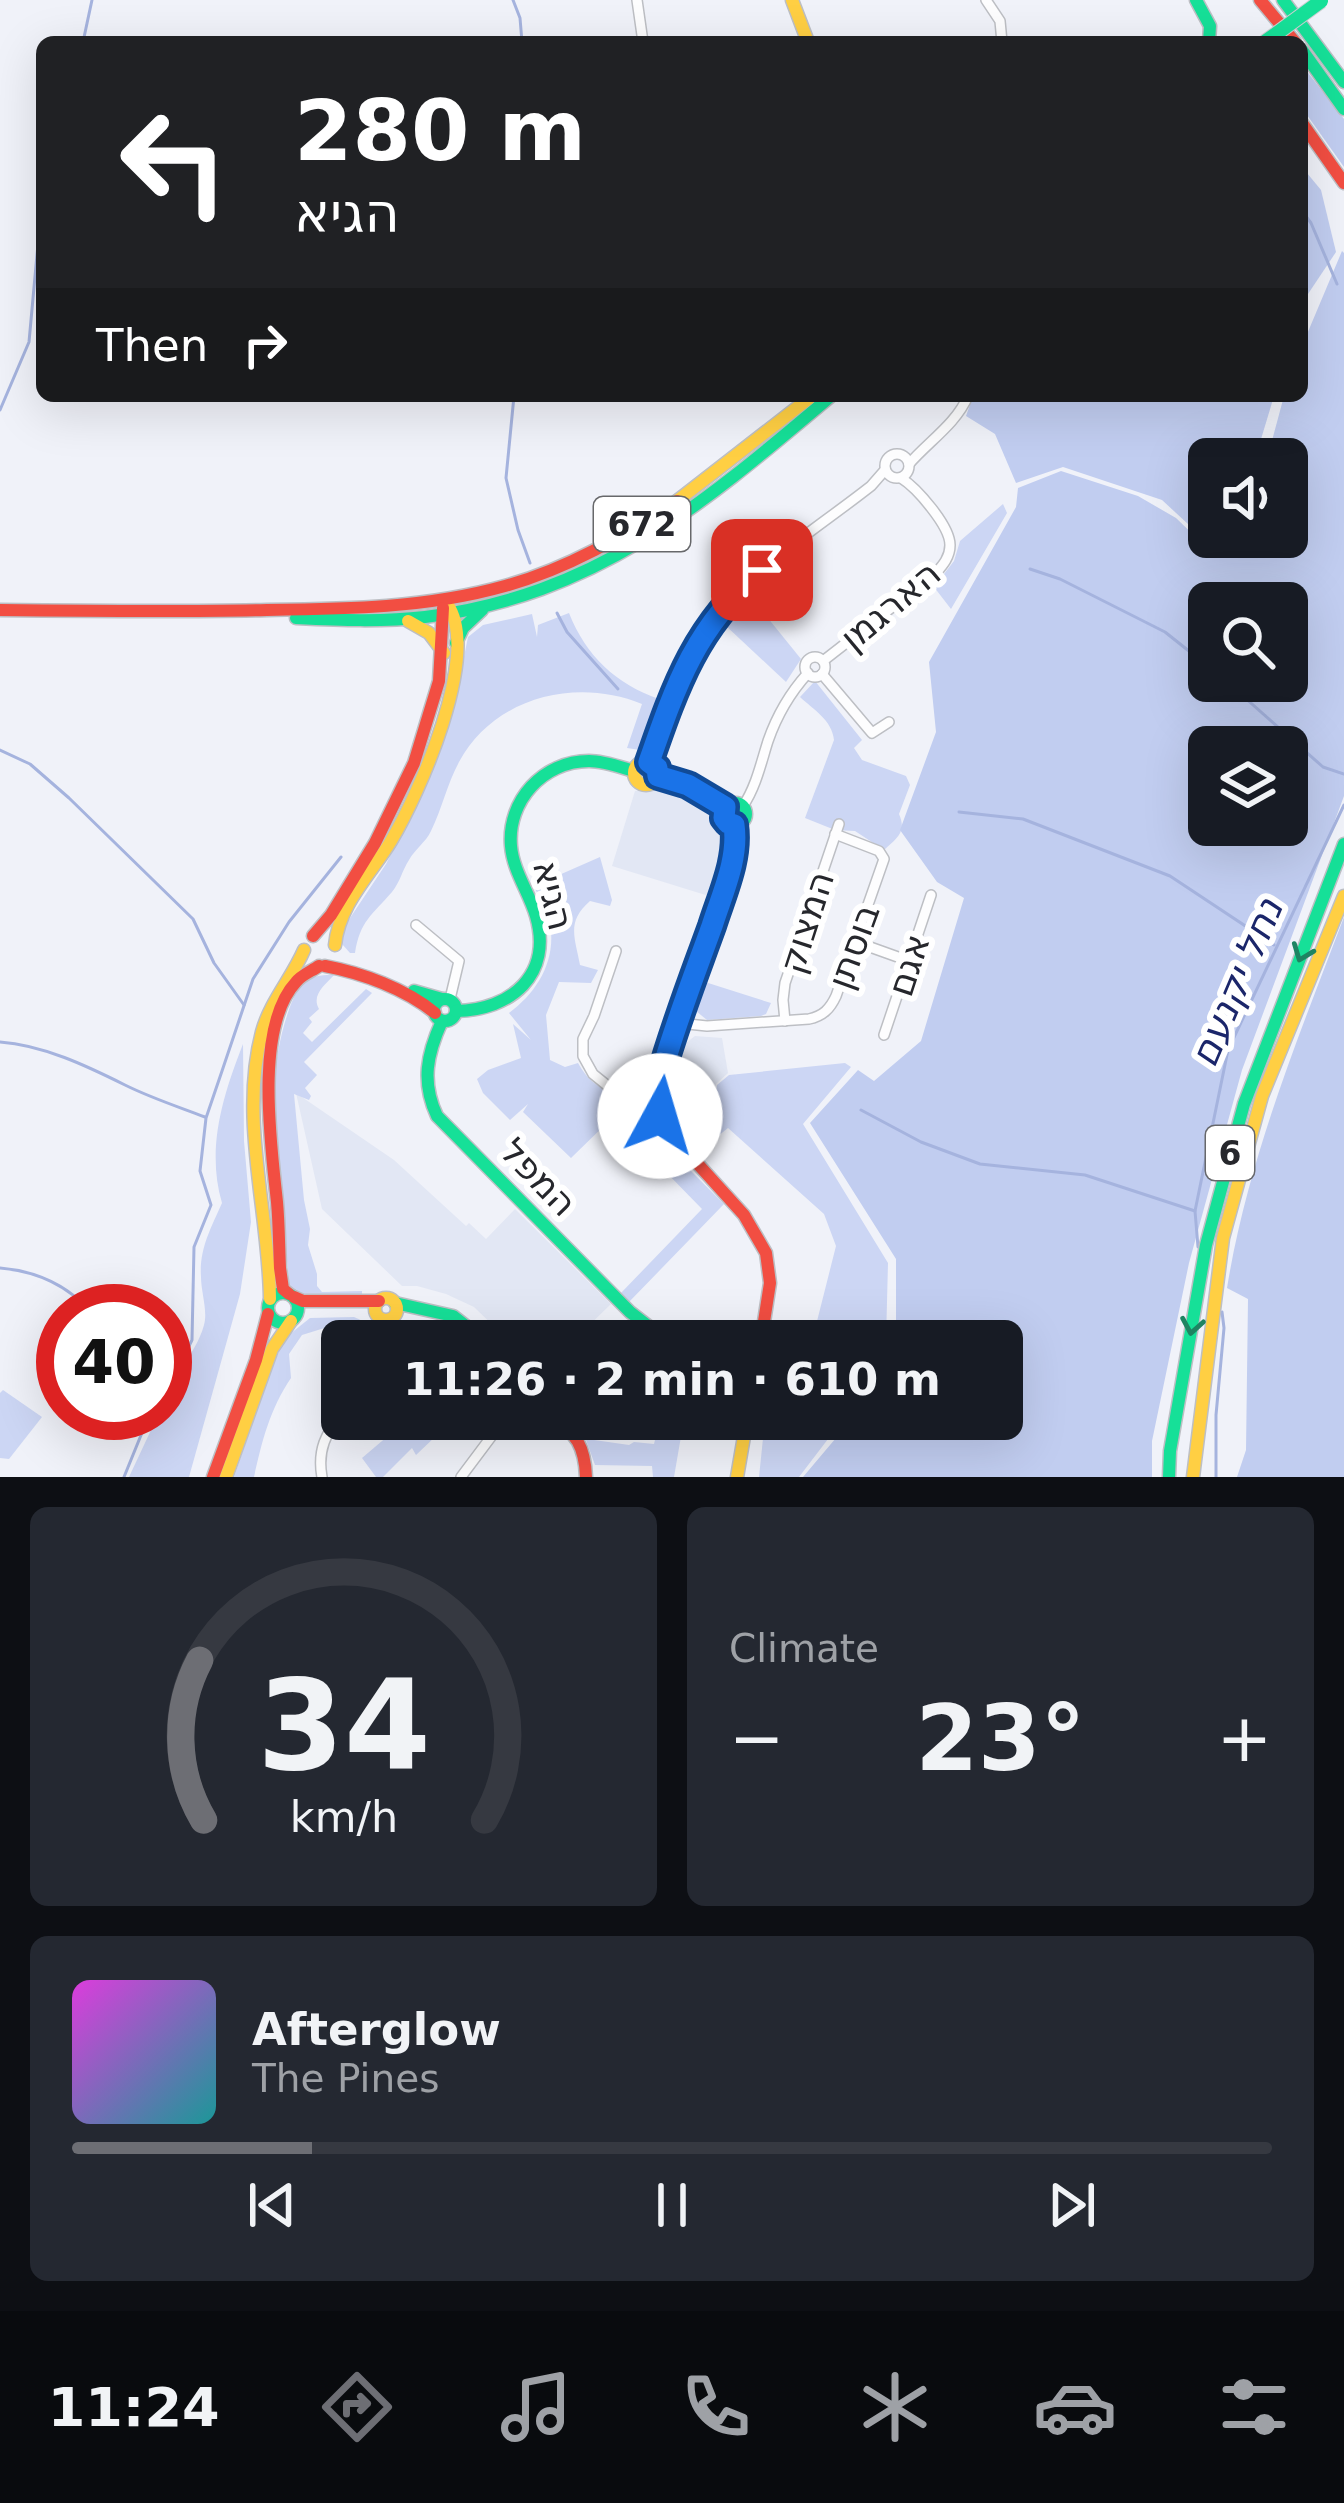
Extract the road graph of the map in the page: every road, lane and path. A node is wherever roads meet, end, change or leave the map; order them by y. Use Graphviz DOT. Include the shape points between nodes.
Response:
graph roads {
  1 [pos="637,0"];
  2 [pos="792,0"];
  3 [pos="986,0"];
  4 [pos="1201,0"];
  5 [pos="1260,0"];
  6 [pos="1283,0"];
  7 [pos="1308,0"];
  8 [pos="1322,0"];
  9 [pos="643,36"];
  10 [pos="806,36"];
  11 [pos="1001,36"];
  12 [pos="1209,36"];
  13 [pos="1219,36"];
  14 [pos="1261,36"];
  15 [pos="1273,36"];
  16 [pos="1290,36"];
  17 [pos="1308,59"];
  18 [pos="1344,82"];
  19 [pos="1344,110"];
  20 [pos="1308,132"];
  21 [pos="1344,183"];
  22 [pos="804,402"];
  23 [pos="824,402"];
  24 [pos="957,402"];
  25 [pos="964,402"];
  26 [pos="954,419"];
  27 [pos="926,444"];
  28 [pos="900,454"];
  29 [pos="901,474"];
  30 [pos="489,605"];
  31 [pos="447,609"];
  32 [pos="0,610"];
  33 [pos="189,612"];
  34 [pos="398,619"];
  35 [pos="450,648"];
  36 [pos="823,661"];
  37 [pos="808,673"];
  38 [pos="822,674"];
  39 [pos="889,722"];
  40 [pos="649,762"];
  41 [pos="634,771"];
  42 [pos="658,776"];
  43 [pos="743,806"];
  44 [pos="725,807"];
  45 [pos="734,825"];
  46 [pos="837,829"];
  47 [pos="1344,844"];
  48 [pos="931,895"];
  49 [pos="1344,896"];
  50 [pos="416,925"];
  51 [pos="313,936"];
  52 [pos="856,942"];
  53 [pos="335,946"];
  54 [pos="304,950"];
  55 [pos="616,951"];
  56 [pos="909,961"];
  57 [pos="322,966"];
  58 [pos="445,1009"];
  59 [pos="785,1021"];
  60 [pos="678,1023"];
  61 [pos="884,1035"];
  62 [pos="658,1090"];
  63 [pos="292,1296"];
  64 [pos="269,1306"];
  65 [pos="385,1310"];
  66 [pos="294,1318"];
  67 [pos="385,1320"];
  68 [pos="461,1320"];
  69 [pos="640,1320"];
  70 [pos="765,1320"];
  71 [pos="324,1440"];
  72 [pos="488,1440"];
  73 [pos="493,1440"];
  74 [pos="580,1440"];
  75 [pos="743,1440"];
  76 [pos="485,1446"];
  77 [pos="213,1477"];
  78 [pos="226,1477"];
  79 [pos="322,1477"];
  80 [pos="461,1477"];
  81 [pos="586,1477"];
  82 [pos="737,1477"];
  83 [pos="1169,1477"];
  84 [pos="1193,1477"];
  1 -- 9 [label="street"];
  2 -- 10 [label="main road"];
  3 -- 11 [label="street"];
  4 -- 12 [label="main road"];
  4 -- 13 [label="main road"];
  5 -- 16 [label="main road"];
  6 -- 18 [label="main road"];
  7 -- 14 [label="main road, bridge"];
  8 -- 15 [label="main road, bridge"];
  17 -- 19 [label="main road"];
  20 -- 21 [label="main road"];
  22 -- 31 [label="main road, 672" via="624,535"];
  23 -- 30 [label="main road, 672" via="647,538 586,571"];
  24 -- 26 [label="street"];
  25 -- 26 [label="street"];
  26 -- 27 [label="street"];
  27 -- 28 [label="street"];
  27 -- 29 [label="street"];
  28 -- 29 [label="street"];
  28 -- 29 [label="street" via="888,458"];
  29 -- 36 [label="street, הארגמן" via="946,530 947,558"];
  29 -- 40 [label="street" via="871,486 737,590 676,684"];
  30 -- 31 [label="main road, 672"];
  30 -- 35 [label="main road"];
  31 -- 33 [label="main road, 672"];
  31 -- 34 [label="main road, 672"];
  31 -- 35 [label="main road"];
  32 -- 33 [label="main road, 672"];
  33 -- 34 [label="main road, 672"];
  34 -- 35 [label="main road"];
  35 -- 51 [label="main road" via="392,814"];
  35 -- 53 [label="main road" via="448,700 416,794 340,919"];
  36 -- 37 [label="street" via="809,660"];
  36 -- 38 [label="street"];
  37 -- 38 [label="street"];
  37 -- 43 [label="street, הארגמן" via="778,715"];
  38 -- 39 [label="street" via="872,734"];
  40 -- 41 [label="main road"];
  40 -- 42 [label="main road"];
  41 -- 42 [label="main road" via="646,785"];
  41 -- 58 [label="main road, הגיא" via="574,762 528,788 511,842 537,920 537,956 506,1003"];
  42 -- 44 [label="main road"];
  43 -- 44 [label="main road"];
  43 -- 45 [label="main road" via="746,817"];
  44 -- 45 [label="main road"];
  45 -- 60 [label="main road" via="730,869"];
  46 -- 52 [label="street, בוסתן" via="884,856"];
  46 -- 59 [label="street, המצוק" via="785,982"];
  47 -- 83 [label="main road, 6, one-way" via="1238,1124 1206,1246"];
  48 -- 56 [label="street, אגם"];
  49 -- 84 [label="main road, 6" via="1262,1096 1222,1238"];
  50 -- 58 [label="street, המפל" via="459,962"];
  51 -- 53 [label="main road"];
  51 -- 54 [label="main road"];
  52 -- 56 [label="street"];
  52 -- 59 [label="street, בוסתן" via="829,1008"];
  53 -- 57 [label="main road"];
  53 -- 58 [label="main road" via="351,964"];
  54 -- 57 [label="main road"];
  54 -- 64 [label="main road" via="269,1012 256,1064"];
  55 -- 62 [label="street" via="583,1056 610,1087"];
  56 -- 61 [label="street, אגם"];
  57 -- 58 [label="main road"];
  57 -- 63 [label="main road" via="303,974 286,999 269,1066 280,1272"];
  58 -- 69 [label="main road, המפל" via="425,1072 437,1115"];
  59 -- 60 [label="street, בוסתן"];
  60 -- 62 [label="main road"];
  62 -- 70 [label="main road" via="668,1131 763,1246 770,1289"];
  63 -- 64 [label="main road" via="279,1293"];
  63 -- 65 [label="main road"];
  63 -- 66 [label="main road"];
  64 -- 66 [label="main road" via="280,1324"];
  64 -- 77 [label="main road"];
  65 -- 66 [label="main road" via="315,1310"];
  65 -- 67 [label="street"];
  65 -- 68 [label="main road" via="423,1307"];
  66 -- 78 [label="main road" via="272,1349"];
  71 -- 79 [label="street"];
  72 -- 76 [label="street"];
  73 -- 76 [label="street"];
  74 -- 81 [label="main road"];
  75 -- 82 [label="main road"];
  76 -- 80 [label="street"];
}
